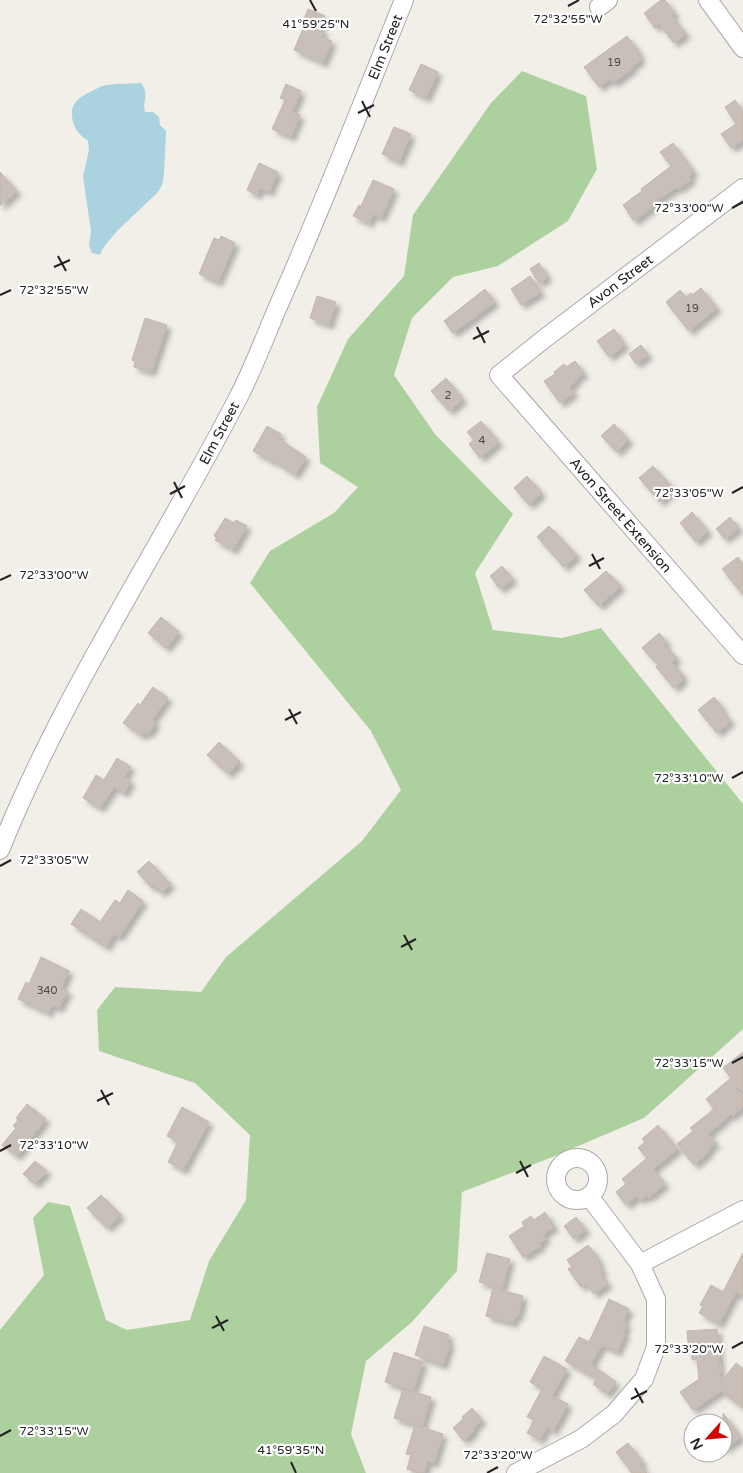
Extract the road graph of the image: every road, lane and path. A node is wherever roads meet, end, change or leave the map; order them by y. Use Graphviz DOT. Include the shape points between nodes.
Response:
graph roads {
  1 [pos="404,0"];
  2 [pos="708,0"];
  3 [pos="743,48"];
  4 [pos="743,188"];
  5 [pos="499,376"];
  6 [pos="743,655"];
  7 [pos="0,850"];
  8 [pos="589,1196"];
  9 [pos="743,1210"];
  10 [pos="640,1264"];
  11 [pos="516,1473"];
  1 -- 7 [label="street, Elm Street" via="240,395 57,724"];
  2 -- 3 [label="street"];
  4 -- 5 [label="street, Avon Street" via="544,338"];
  5 -- 6 [label="street, Avon Street Extension"];
  8 -- 10 [label="street"];
  9 -- 10 [label="street"];
  10 -- 11 [label="street" via="656,1299 656,1347 644,1379 614,1414 582,1439"];
}
